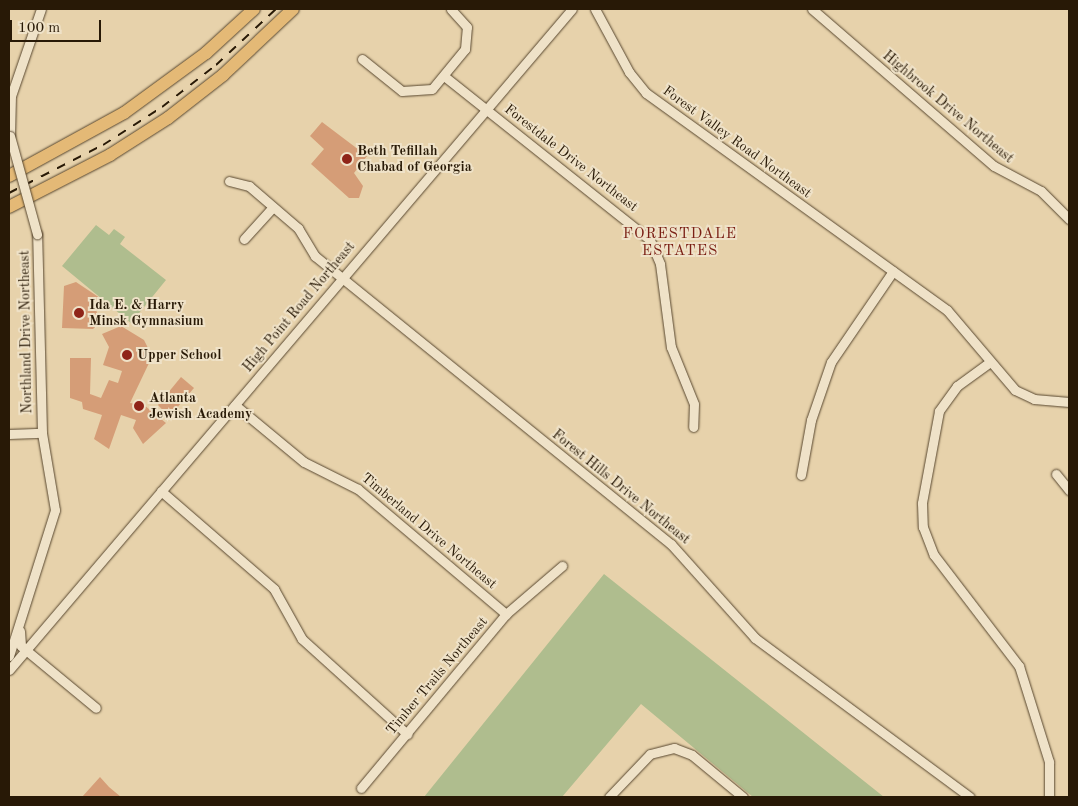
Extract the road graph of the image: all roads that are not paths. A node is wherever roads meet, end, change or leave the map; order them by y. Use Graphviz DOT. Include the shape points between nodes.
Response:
graph roads {
  1 [pos="42,9"];
  2 [pos="254,9"];
  3 [pos="293,9"];
  4 [pos="451,9"];
  5 [pos="572,9"];
  6 [pos="595,9"];
  7 [pos="812,9"];
  8 [pos="362,59"];
  9 [pos="444,76"];
  10 [pos="486,109"];
  11 [pos="10,126"];
  12 [pos="9,176"];
  13 [pos="229,181"];
  14 [pos="9,207"];
  15 [pos="273,207"];
  16 [pos="1069,219"];
  17 [pos="244,239"];
  18 [pos="892,272"];
  19 [pos="342,279"];
  20 [pos="990,362"];
  21 [pos="1069,402"];
  22 [pos="234,404"];
  23 [pos="693,427"];
  24 [pos="42,433"];
  25 [pos="9,434"];
  26 [pos="1056,474"];
  27 [pos="800,475"];
  28 [pos="1069,490"];
  29 [pos="161,491"];
  30 [pos="562,566"];
  31 [pos="506,614"];
  32 [pos="20,628"];
  33 [pos="26,650"];
  34 [pos="9,656"];
  35 [pos="9,670"];
  36 [pos="96,708"];
  37 [pos="407,734"];
  38 [pos="361,788"];
  39 [pos="609,797"];
  40 [pos="742,797"];
  41 [pos="970,797"];
  42 [pos="1049,797"];
  1 -- 11 [label="street, Northland Drive Northeast" via="11,96"];
  2 -- 12 [label="highway" via="206,53 131,109"];
  3 -- 14 [label="highway" via="223,75 168,118 102,159"];
  4 -- 9 [label="street" via="462,18 468,38 466,49"];
  5 -- 10 [label="street, High Point Road Northeast"];
  6 -- 18 [label="street, Forest Valley Road Northeast" via="629,72 646,93"];
  7 -- 16 [label="street, Highbrook Drive Northeast" via="994,166 1041,191"];
  8 -- 9 [label="street" via="394,87 412,94 432,90"];
  9 -- 10 [label="street, Forestdale Drive Northeast"];
  10 -- 19 [label="street, High Point Road Northeast"];
  10 -- 23 [label="street, Forestdale Drive Northeast" via="650,240 660,264 671,347 694,404"];
  11 -- 24 [label="street, Northland Drive Northeast, bridge" via="37,234"];
  13 -- 15 [label="street, Forest Hills Drive Northeast" via="248,186"];
  15 -- 17 [label="street"];
  15 -- 19 [label="street, Forest Hills Drive Northeast" via="298,228 315,256"];
  18 -- 20 [label="street, Forest Valley Road Northeast" via="958,319"];
  18 -- 27 [label="street" via="831,362 812,420"];
  19 -- 22 [label="street, High Point Road Northeast"];
  19 -- 41 [label="street, Forest Hills Drive Northeast" via="671,544 755,638"];
  20 -- 21 [label="street, Forest Valley Road Northeast" via="1007,383 1025,396"];
  20 -- 42 [label="street" via="957,386 939,411 922,503 923,527 934,555 1019,666 1049,762"];
  22 -- 29 [label="street, High Point Road Northeast"];
  22 -- 31 [label="street, Timberland Drive Northeast" via="304,462 358,489"];
  24 -- 25 [label="street"];
  24 -- 32 [label="street, Northland Drive Northeast" via="55,510"];
  26 -- 28 [label="street"];
  29 -- 33 [label="street, High Point Road Northeast"];
  29 -- 37 [label="street" via="274,589 302,639"];
  30 -- 31 [label="street, Timber Trails Northeast"];
  31 -- 37 [label="street, Timber Trails Northeast"];
  32 -- 33 [label="street" via="21,646"];
  32 -- 34 [label="street, Northland Drive Northeast"];
  33 -- 35 [label="street, High Point Road Northeast"];
  33 -- 36 [label="street"];
  37 -- 38 [label="street, Timber Trails Northeast"];
  39 -- 40 [label="street" via="650,754 674,748 692,755"];
}
